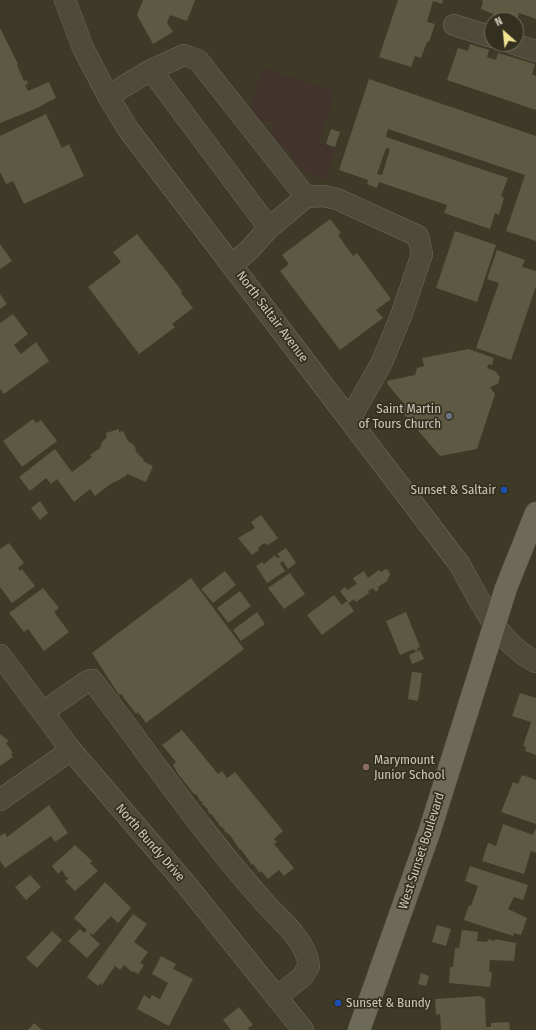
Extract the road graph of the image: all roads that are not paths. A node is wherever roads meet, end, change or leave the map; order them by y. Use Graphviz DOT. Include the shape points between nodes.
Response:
graph roads {
  1 [pos="65,0"];
  2 [pos="454,25"];
  3 [pos="484,34"];
  4 [pos="524,47"];
  5 [pos="536,51"];
  6 [pos="151,70"];
  7 [pos="108,96"];
  8 [pos="306,196"];
  9 [pos="268,228"];
  10 [pos="232,265"];
  11 [pos="350,419"];
  12 [pos="536,513"];
  13 [pos="494,626"];
  14 [pos="0,655"];
  15 [pos="536,662"];
  16 [pos="43,712"];
  17 [pos="71,750"];
  18 [pos="0,800"];
  19 [pos="278,996"];
  20 [pos="303,1030"];
  21 [pos="359,1030"];
  1 -- 7 [label="street, North Saltair Avenue" via="83,48"];
  2 -- 3 [label="street"];
  4 -- 5 [label="street"];
  6 -- 7 [label="street"];
  6 -- 8 [label="street" via="184,55 198,60"];
  6 -- 9 [label="street"];
  7 -- 10 [label="street, North Saltair Avenue" via="128,129"];
  8 -- 9 [label="street"];
  8 -- 11 [label="street" via="337,199 418,236 422,254 382,362"];
  9 -- 10 [label="street"];
  10 -- 11 [label="street, North Saltair Avenue"];
  11 -- 13 [label="street, North Saltair Avenue" via="460,565"];
  12 -- 13 [label="main road, West Sunset Boulevard"];
  13 -- 15 [label="street, North Saltair Avenue" via="525,656"];
  13 -- 21 [label="main road, West Sunset Boulevard" via="426,841"];
  14 -- 16 [label="street, North Bundy Drive"];
  16 -- 17 [label="street, North Bundy Drive"];
  16 -- 19 [label="street" via="92,680 234,868 299,940 308,956 309,966 302,977"];
  17 -- 18 [label="street"];
  17 -- 19 [label="street, North Bundy Drive"];
  19 -- 20 [label="street, North Bundy Drive"];
}
